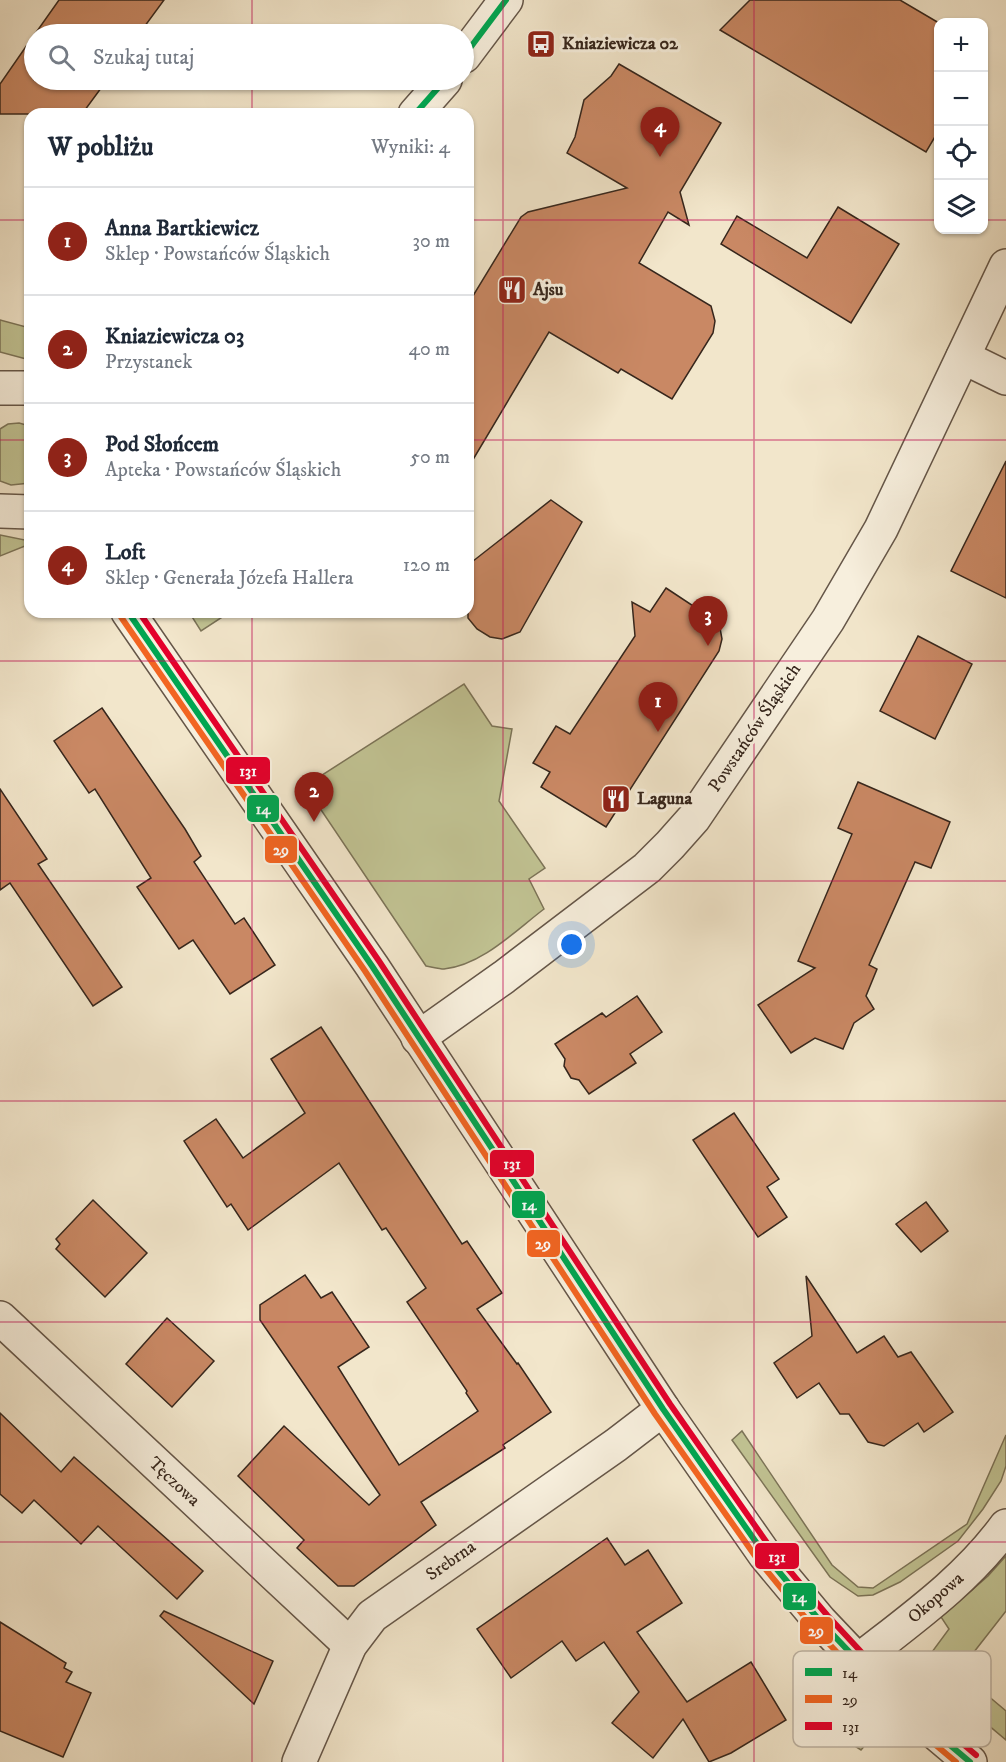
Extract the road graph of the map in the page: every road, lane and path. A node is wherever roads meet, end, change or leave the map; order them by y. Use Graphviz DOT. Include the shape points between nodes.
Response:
graph roads {
  1 [pos="506,0"];
  2 [pos="474,43"];
  3 [pos="436,90"];
  4 [pos="420,108"];
  5 [pos="1006,266"];
  6 [pos="963,357"];
  7 [pos="1006,378"];
  8 [pos="132,618"];
  9 [pos="418,1038"];
  10 [pos="0,1318"];
  11 [pos="663,1409"];
  12 [pos="1006,1526"];
  13 [pos="350,1645"];
  14 [pos="849,1651"];
  15 [pos="871,1651"];
  16 [pos="952,1747"];
  17 [pos="299,1762"];
  18 [pos="970,1762"];
  1 -- 2 [label="street"];
  3 -- 4 [label="street"];
  5 -- 6 [label="street, Powstańców Śląskich"];
  6 -- 7 [label="street"];
  6 -- 9 [label="street, Powstańców Śląskich" via="881,529 828,620 693,818 647,868"];
  8 -- 9 [label="street"];
  9 -- 11 [label="street"];
  10 -- 13 [label="street, Tęczowa"];
  11 -- 13 [label="street, Srebrna" via="372,1616"];
  11 -- 14 [label="street" via="765,1555"];
  12 -- 15 [label="street, Okopowa" via="942,1595"];
  13 -- 17 [label="street, Srebrna"];
  16 -- 18 [label="street"];
}
